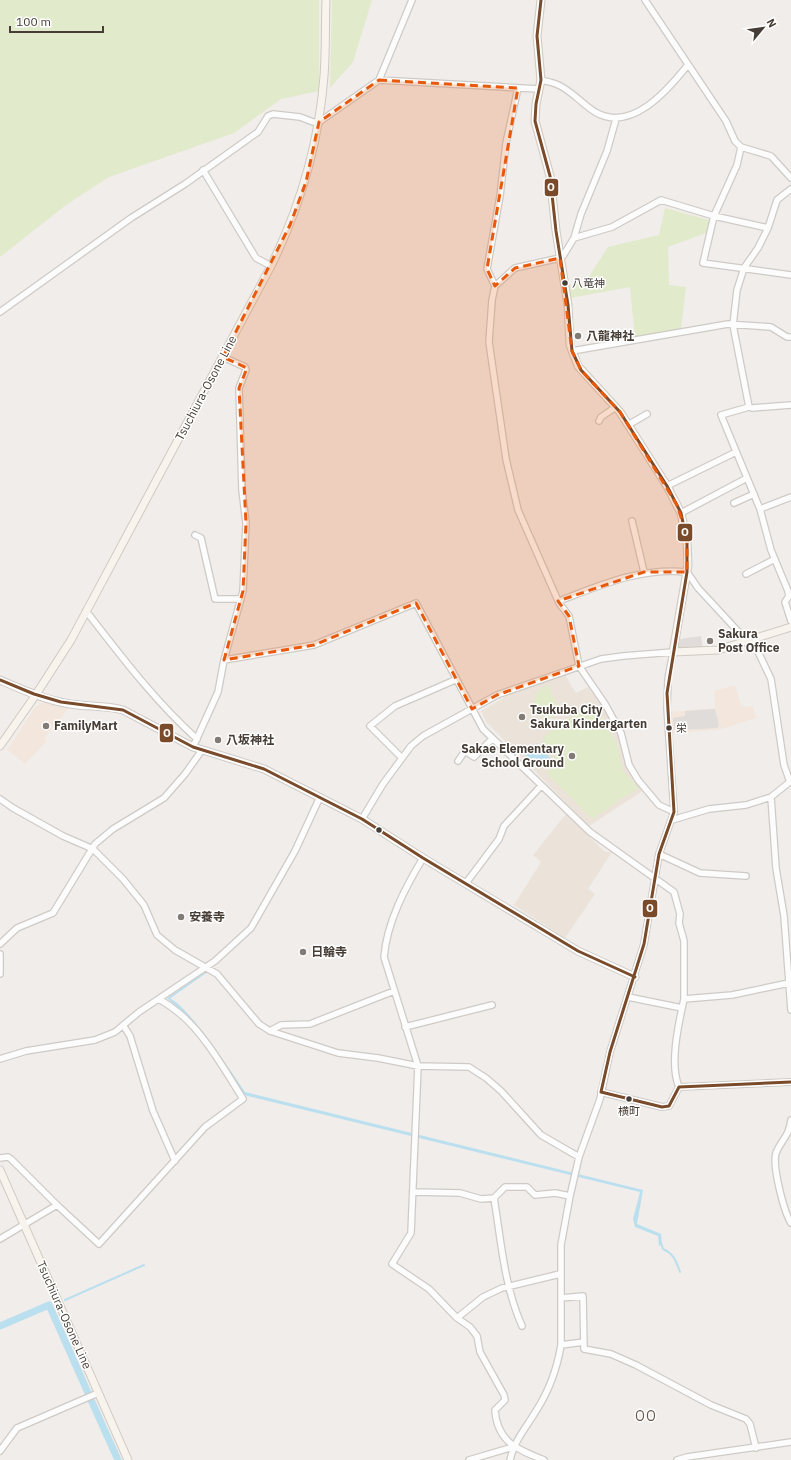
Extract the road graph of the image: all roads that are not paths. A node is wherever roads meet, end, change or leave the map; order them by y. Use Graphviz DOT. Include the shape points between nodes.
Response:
graph roads {
  1 [pos="326,0"];
  2 [pos="412,0"];
  3 [pos="541,0"];
  4 [pos="645,0"];
  5 [pos="687,66"];
  6 [pos="379,80"];
  7 [pos="541,80"];
  8 [pos="518,88"];
  9 [pos="539,88"];
  10 [pos="616,119"];
  11 [pos="319,122"];
  12 [pos="741,147"];
  13 [pos="203,170"];
  14 [pos="791,178"];
  15 [pos="791,189"];
  16 [pos="714,216"];
  17 [pos="768,228"];
  18 [pos="574,238"];
  19 [pos="560,258"];
  20 [pos="271,266"];
  21 [pos="743,269"];
  22 [pos="791,275"];
  23 [pos="495,286"];
  24 [pos="0,312"];
  25 [pos="733,325"];
  26 [pos="791,337"];
  27 [pos="572,351"];
  28 [pos="222,357"];
  29 [pos="791,405"];
  30 [pos="616,407"];
  31 [pos="749,407"];
  32 [pos="646,414"];
  33 [pos="599,421"];
  34 [pos="628,425"];
  35 [pos="736,452"];
  36 [pos="747,478"];
  37 [pos="667,486"];
  38 [pos="754,494"];
  39 [pos="791,497"];
  40 [pos="734,503"];
  41 [pos="760,508"];
  42 [pos="682,513"];
  43 [pos="632,521"];
  44 [pos="195,536"];
  45 [pos="775,559"];
  46 [pos="644,572"];
  47 [pos="687,572"];
  48 [pos="746,574"];
  49 [pos="790,595"];
  50 [pos="241,599"];
  51 [pos="559,601"];
  52 [pos="86,611"];
  53 [pos="791,621"];
  54 [pos="791,627"];
  55 [pos="750,640"];
  56 [pos="673,652"];
  57 [pos="224,660"];
  58 [pos="579,666"];
  59 [pos="0,680"];
  60 [pos="455,680"];
  61 [pos="35,696"];
  62 [pos="472,709"];
  63 [pos="197,739"];
  64 [pos="492,739"];
  65 [pos="0,746"];
  66 [pos="192,747"];
  67 [pos="202,750"];
  68 [pos="402,758"];
  69 [pos="458,760"];
  70 [pos="791,781"];
  71 [pos="541,786"];
  72 [pos="320,797"];
  73 [pos="771,797"];
  74 [pos="0,799"];
  75 [pos="674,812"];
  76 [pos="362,819"];
  77 [pos="672,820"];
  78 [pos="93,849"];
  79 [pos="659,854"];
  80 [pos="424,858"];
  81 [pos="746,876"];
  82 [pos="654,877"];
  83 [pos="466,882"];
  84 [pos="0,944"];
  85 [pos="0,954"];
  86 [pos="206,966"];
  87 [pos="0,974"];
  88 [pos="635,977"];
  89 [pos="789,983"];
  90 [pos="394,991"];
  91 [pos="628,997"];
  92 [pos="159,999"];
  93 [pos="684,999"];
  94 [pos="492,1005"];
  95 [pos="682,1008"];
  96 [pos="791,1010"];
  97 [pos="123,1025"];
  98 [pos="405,1027"];
  99 [pos="270,1031"];
  100 [pos="0,1059"];
  101 [pos="418,1066"];
  102 [pos="791,1082"];
  103 [pos="679,1087"];
  104 [pos="601,1092"];
  105 [pos="791,1120"];
  106 [pos="579,1157"];
  107 [pos="0,1158"];
  108 [pos="175,1161"];
  109 [pos="0,1170"];
  110 [pos="414,1192"];
  111 [pos="570,1196"];
  112 [pos="494,1198"];
  113 [pos="56,1206"];
  114 [pos="791,1223"];
  115 [pos="24,1225"];
  116 [pos="0,1239"];
  117 [pos="560,1274"];
  118 [pos="509,1287"];
  119 [pos="561,1298"];
  120 [pos="457,1318"];
  121 [pos="522,1326"];
  122 [pos="584,1342"];
  123 [pos="561,1345"];
  124 [pos="98,1393"];
  125 [pos="791,1442"];
  126 [pos="513,1447"];
  127 [pos="756,1448"];
  128 [pos="0,1450"];
  129 [pos="128,1460"];
  130 [pos="469,1460"];
  131 [pos="510,1460"];
  132 [pos="544,1460"];
  133 [pos="678,1460"];
  1 -- 11 [label="main road, Tsuchiura-Osone Line" via="324,74"];
  2 -- 6 [label="street"];
  3 -- 7 [label="main road" via="537,36"];
  4 -- 5 [label="street"];
  5 -- 10 [label="street" via="669,89 651,104"];
  5 -- 12 [label="street"];
  6 -- 8 [label="street"];
  6 -- 11 [label="street"];
  7 -- 9 [label="main road"];
  7 -- 10 [label="street" via="561,87 596,113"];
  8 -- 9 [label="street"];
  8 -- 23 [label="street" via="506,143 487,269"];
  9 -- 19 [label="main road" via="535,121 550,176"];
  10 -- 18 [label="street" via="607,151"];
  11 -- 13 [label="street" via="300,117 273,114 268,116 258,132"];
  11 -- 20 [label="main road, Tsuchiura-Osone Line" via="311,164 299,202"];
  12 -- 14 [label="street" via="771,156"];
  12 -- 16 [label="street" via="737,165"];
  13 -- 20 [label="street" via="256,258"];
  13 -- 24 [label="street"];
  15 -- 17 [label="street" via="777,200"];
  16 -- 17 [label="street"];
  16 -- 18 [label="street" via="661,200 612,227"];
  16 -- 21 [label="street" via="703,263"];
  17 -- 21 [label="street"];
  18 -- 19 [label="street"];
  19 -- 23 [label="street" via="515,268"];
  19 -- 27 [label="main road"];
  20 -- 28 [label="main road, Tsuchiura-Osone Line"];
  21 -- 22 [label="street"];
  21 -- 25 [label="street" via="737,290"];
  23 -- 51 [label="street" via="489,342 506,459 518,510"];
  25 -- 26 [label="street" via="771,328"];
  25 -- 27 [label="street"];
  25 -- 31 [label="street"];
  27 -- 30 [label="main road" via="581,370"];
  28 -- 50 [label="street" via="245,367 246,370 239,388 242,490 246,523"];
  28 -- 52 [label="main road, Tsuchiura-Osone Line"];
  29 -- 31 [label="street"];
  30 -- 33 [label="street"];
  30 -- 34 [label="main road"];
  31 -- 35 [label="street" via="721,415"];
  32 -- 34 [label="street"];
  34 -- 37 [label="main road"];
  35 -- 36 [label="street"];
  35 -- 37 [label="street"];
  36 -- 38 [label="street"];
  36 -- 42 [label="street"];
  37 -- 42 [label="main road"];
  38 -- 40 [label="street"];
  38 -- 41 [label="street"];
  39 -- 41 [label="street"];
  41 -- 45 [label="street"];
  42 -- 47 [label="main road" via="687,542"];
  43 -- 46 [label="street"];
  44 -- 50 [label="street" via="201,538 215,599"];
  45 -- 48 [label="street"];
  45 -- 49 [label="street"];
  46 -- 47 [label="street"];
  46 -- 51 [label="street"];
  47 -- 55 [label="street" via="698,588"];
  47 -- 56 [label="main road"];
  49 -- 53 [label="street" via="785,602"];
  50 -- 57 [label="street"];
  51 -- 58 [label="street" via="569,616"];
  52 -- 61 [label="main road, Tsuchiura-Osone Line" via="71,640"];
  52 -- 63 [label="street" via="130,670"];
  54 -- 55 [label="main road"];
  55 -- 56 [label="main road" via="718,650"];
  55 -- 70 [label="street" via="771,679 784,765"];
  56 -- 58 [label="street" via="601,659"];
  56 -- 75 [label="street" via="668,679 667,708"];
  57 -- 60 [label="street" via="314,645 416,603"];
  57 -- 63 [label="street" via="218,692"];
  58 -- 62 [label="street" via="497,695"];
  58 -- 75 [label="street" via="622,733 629,765 638,780 659,805"];
  59 -- 61 [label="street"];
  60 -- 62 [label="street"];
  60 -- 68 [label="street" via="395,706 370,726"];
  61 -- 65 [label="main road, Tsuchiura-Osone Line"];
  61 -- 66 [label="street" via="71,704 111,706"];
  62 -- 64 [label="street"];
  62 -- 68 [label="street" via="423,736 410,746"];
  63 -- 66 [label="street"];
  64 -- 69 [label="street" via="474,757 465,751"];
  64 -- 71 [label="street"];
  66 -- 67 [label="street"];
  67 -- 72 [label="street" via="252,764"];
  67 -- 78 [label="street" via="164,798 113,829"];
  68 -- 76 [label="street"];
  70 -- 73 [label="street"];
  71 -- 82 [label="street" via="590,832"];
  71 -- 83 [label="street" via="504,826 498,839"];
  72 -- 76 [label="street"];
  72 -- 86 [label="street" via="295,851 251,928"];
  73 -- 77 [label="street" via="746,805 709,809"];
  73 -- 89 [label="street"];
  74 -- 78 [label="street" via="63,836"];
  75 -- 77 [label="street"];
  76 -- 80 [label="street"];
  77 -- 79 [label="street"];
  78 -- 84 [label="street" via="53,914 17,928"];
  78 -- 86 [label="street" via="144,905 157,935 175,950"];
  79 -- 81 [label="street" via="700,873"];
  79 -- 82 [label="street"];
  80 -- 83 [label="street"];
  80 -- 90 [label="street" via="404,894 385,942 384,957"];
  82 -- 88 [label="street" via="644,944"];
  82 -- 93 [label="street" via="674,892 680,914 684,941"];
  83 -- 88 [label="street" via="578,951"];
  85 -- 87 [label="street"];
  86 -- 92 [label="street"];
  86 -- 99 [label="street" via="217,974 260,1024"];
  88 -- 91 [label="street"];
  89 -- 93 [label="street" via="732,995"];
  89 -- 96 [label="street"];
  90 -- 98 [label="street"];
  90 -- 99 [label="street" via="310,1024 281,1025"];
  91 -- 95 [label="street"];
  91 -- 104 [label="street" via="610,1052"];
  92 -- 97 [label="street"];
  92 -- 108 [label="street" via="180,1013 196,1030 244,1099 205,1127"];
  93 -- 95 [label="street"];
  94 -- 98 [label="street"];
  95 -- 103 [label="street" via="674,1057"];
  97 -- 100 [label="street" via="107,1037 26,1051"];
  97 -- 108 [label="street" via="130,1036 153,1111"];
  98 -- 101 [label="street"];
  99 -- 101 [label="street" via="338,1053"];
  101 -- 106 [label="street" via="469,1067 501,1090 541,1135"];
  101 -- 110 [label="street"];
  102 -- 103 [label="street"];
  103 -- 104 [label="street" via="669,1106 662,1107"];
  104 -- 106 [label="street"];
  105 -- 114 [label="street" via="790,1131 776,1153 774,1163"];
  106 -- 111 [label="street"];
  107 -- 113 [label="street" via="11,1159"];
  108 -- 113 [label="street" via="99,1244"];
  109 -- 115 [label="main road, Tsuchiura-Osone Line"];
  110 -- 112 [label="street" via="460,1193 482,1199"];
  110 -- 120 [label="street" via="411,1234 392,1264 429,1289"];
  111 -- 112 [label="street" via="555,1193 535,1195 527,1187 505,1187"];
  111 -- 117 [label="street" via="561,1245"];
  112 -- 118 [label="street"];
  113 -- 115 [label="street"];
  115 -- 116 [label="street"];
  115 -- 124 [label="main road, Tsuchiura-Osone Line"];
  117 -- 118 [label="street"];
  117 -- 119 [label="street"];
  118 -- 120 [label="street" via="483,1297"];
  118 -- 121 [label="street" via="514,1309"];
  119 -- 122 [label="street" via="583,1296"];
  119 -- 123 [label="street"];
  120 -- 126 [label="street" via="470,1327 477,1336 480,1352 504,1395 505,1400 495,1410 496,1417 503,1435"];
  122 -- 123 [label="street"];
  122 -- 127 [label="street" via="584,1349 611,1354 711,1405 746,1419 750,1424"];
  123 -- 126 [label="street" via="550,1387"];
  124 -- 128 [label="street" via="17,1428"];
  124 -- 129 [label="main road, Tsuchiura-Osone Line"];
  125 -- 127 [label="street"];
  126 -- 130 [label="street"];
  126 -- 131 [label="street"];
  126 -- 132 [label="street"];
  127 -- 133 [label="street"];
}
